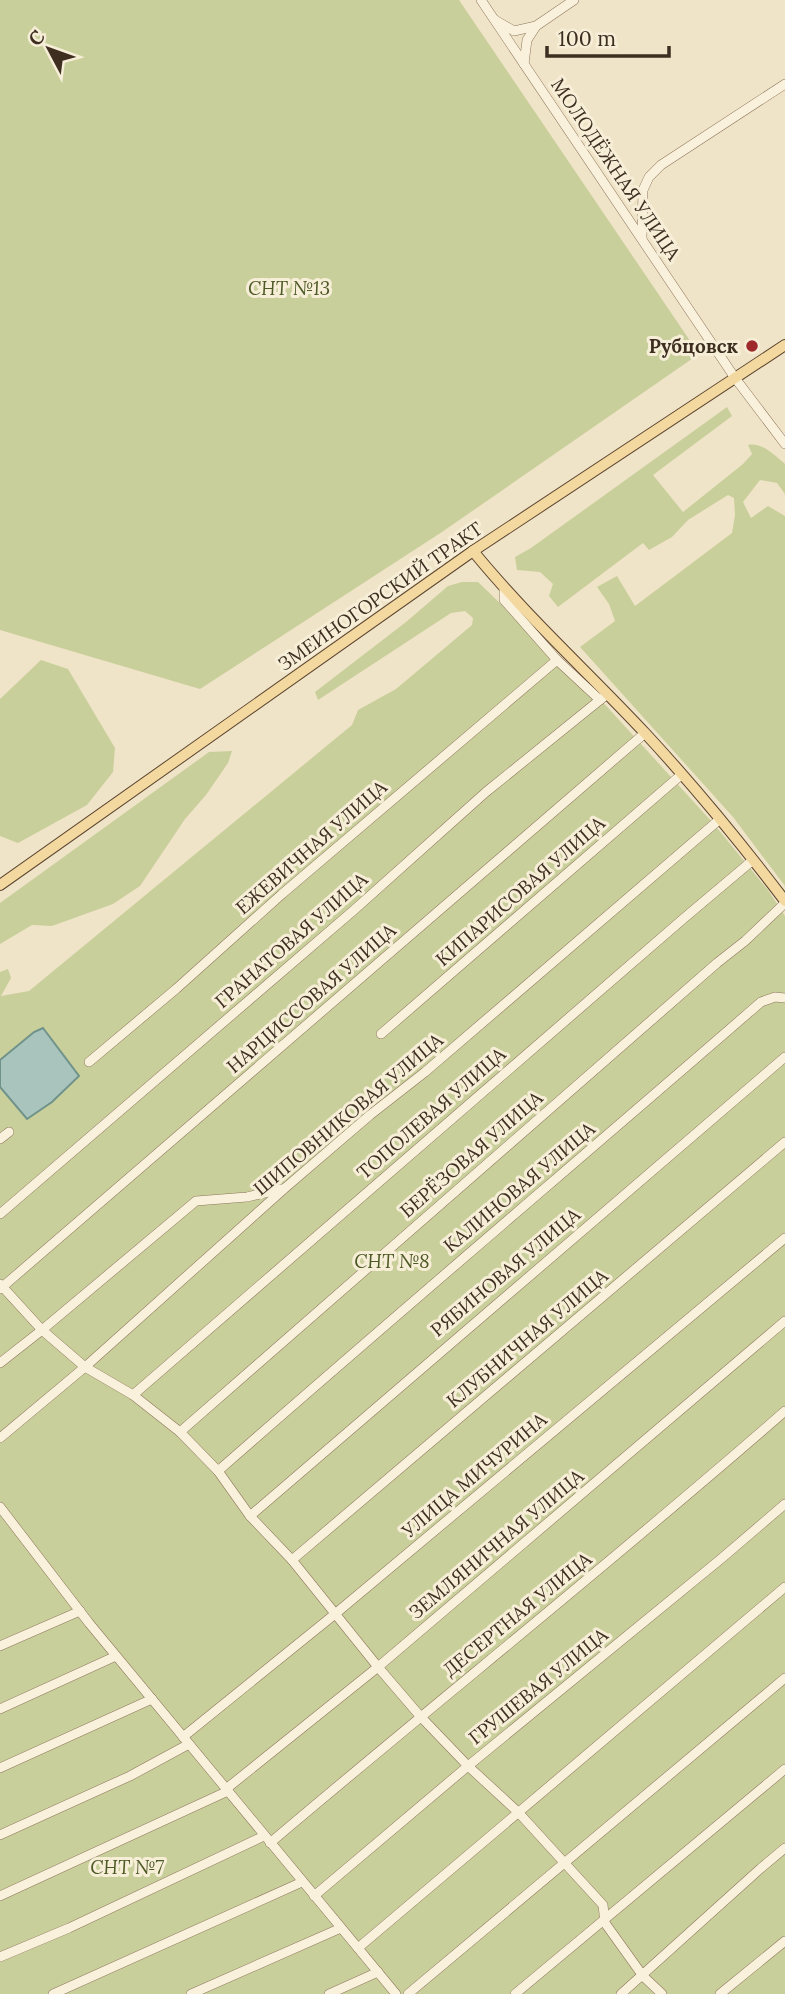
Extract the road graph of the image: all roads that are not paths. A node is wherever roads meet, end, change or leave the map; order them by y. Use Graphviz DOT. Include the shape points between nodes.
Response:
graph roads {
  1 [pos="481,0"];
  2 [pos="574,0"];
  3 [pos="494,19"];
  4 [pos="536,26"];
  5 [pos="524,64"];
  6 [pos="785,84"];
  7 [pos="642,240"];
  8 [pos="785,345"];
  9 [pos="735,378"];
  10 [pos="785,444"];
  11 [pos="473,551"];
  12 [pos="504,590"];
  13 [pos="556,660"];
  14 [pos="603,697"];
  15 [pos="645,733"];
  16 [pos="681,775"];
  17 [pos="720,819"];
  18 [pos="753,860"];
  19 [pos="0,885"];
  20 [pos="785,902"];
  21 [pos="785,999"];
  22 [pos="381,1034"];
  23 [pos="785,1057"];
  24 [pos="89,1062"];
  25 [pos="9,1132"];
  26 [pos="0,1139"];
  27 [pos="785,1142"];
  28 [pos="285,1188"];
  29 [pos="0,1213"];
  30 [pos="785,1238"];
  31 [pos="1,1286"];
  32 [pos="785,1321"];
  33 [pos="43,1330"];
  34 [pos="0,1363"];
  35 [pos="85,1367"];
  36 [pos="133,1395"];
  37 [pos="785,1412"];
  38 [pos="180,1432"];
  39 [pos="0,1438"];
  40 [pos="218,1471"];
  41 [pos="785,1504"];
  42 [pos="0,1507"];
  43 [pos="250,1516"];
  44 [pos="292,1560"];
  45 [pos="785,1587"];
  46 [pos="80,1611"];
  47 [pos="335,1614"];
  48 [pos="0,1646"];
  49 [pos="117,1656"];
  50 [pos="378,1667"];
  51 [pos="785,1678"];
  52 [pos="152,1699"];
  53 [pos="0,1709"];
  54 [pos="420,1716"];
  55 [pos="186,1740"];
  56 [pos="468,1766"];
  57 [pos="0,1769"];
  58 [pos="785,1769"];
  59 [pos="227,1790"];
  60 [pos="518,1812"];
  61 [pos="0,1835"];
  62 [pos="267,1839"];
  63 [pos="785,1848"];
  64 [pos="565,1863"];
  65 [pos="302,1882"];
  66 [pos="0,1896"];
  67 [pos="314,1896"];
  68 [pos="605,1920"];
  69 [pos="341,1928"];
  70 [pos="785,1941"];
  71 [pos="358,1948"];
  72 [pos="0,1957"];
  73 [pos="378,1972"];
  74 [pos="643,1976"];
  75 [pos="53,1994"];
  76 [pos="191,1994"];
  77 [pos="329,1994"];
  78 [pos="396,1994"];
  79 [pos="408,1994"];
  80 [pos="515,1994"];
  81 [pos="621,1994"];
  82 [pos="662,1994"];
  83 [pos="720,1994"];
  1 -- 3 [label="street, МОЛОДЁЖНАЯ УЛИЦА"];
  2 -- 4 [label="street"];
  3 -- 4 [label="street" via="514,31"];
  3 -- 5 [label="street, МОЛОДЁЖНАЯ УЛИЦА"];
  4 -- 5 [label="street" via="527,40"];
  5 -- 7 [label="street, МОЛОДЁЖНАЯ УЛИЦА"];
  6 -- 7 [label="street" via="649,177 643,190"];
  7 -- 9 [label="street, МОЛОДЁЖНАЯ УЛИЦА"];
  8 -- 9 [label="main road, ЗМЕИНОГОРСКИЙ ТРАКТ"];
  9 -- 10 [label="street, МОЛОДЁЖНАЯ УЛИЦА"];
  9 -- 11 [label="main road, ЗМЕИНОГОРСКИЙ ТРАКТ"];
  11 -- 12 [label="main road"];
  11 -- 19 [label="main road, ЗМЕИНОГОРСКИЙ ТРАКТ"];
  12 -- 13 [label="street" via="504,600"];
  12 -- 14 [label="main road"];
  13 -- 14 [label="street"];
  13 -- 24 [label="street, ЕЖЕВИЧНАЯ УЛИЦА"];
  14 -- 15 [label="main road"];
  14 -- 29 [label="street, ГРАНАТОВАЯ УЛИЦА" via="486,792"];
  15 -- 16 [label="main road"];
  15 -- 31 [label="street, НАРЦИССОВАЯ УЛИЦА"];
  16 -- 17 [label="main road"];
  16 -- 22 [label="street, КИПАРИСОВАЯ УЛИЦА"];
  17 -- 18 [label="main road"];
  17 -- 28 [label="street, ШИПОВНИКОВАЯ УЛИЦА"];
  18 -- 20 [label="main road"];
  18 -- 36 [label="street, ТОПОЛЕВАЯ УЛИЦА"];
  20 -- 38 [label="street, БЕРЁЗОВАЯ УЛИЦА"];
  21 -- 40 [label="street, КАЛИНОВАЯ УЛИЦА" via="761,1002"];
  23 -- 43 [label="street, РЯБИНОВАЯ УЛИЦА"];
  25 -- 26 [label="street"];
  27 -- 44 [label="street, КЛУБНИЧНАЯ УЛИЦА"];
  28 -- 33 [label="street" via="196,1201"];
  28 -- 35 [label="street, ШИПОВНИКОВАЯ УЛИЦА"];
  30 -- 47 [label="street, УЛИЦА МИЧУРИНА"];
  31 -- 33 [label="street"];
  32 -- 50 [label="street, ЗЕМЛЯНИЧНАЯ УЛИЦА"];
  33 -- 34 [label="street"];
  33 -- 35 [label="street"];
  35 -- 36 [label="street"];
  35 -- 39 [label="street, ШИПОВНИКОВАЯ УЛИЦА"];
  36 -- 38 [label="street"];
  37 -- 54 [label="street, ДЕСЕРТНАЯ УЛИЦА"];
  38 -- 40 [label="street"];
  40 -- 43 [label="street"];
  41 -- 56 [label="street, ГРУШЕВАЯ УЛИЦА"];
  42 -- 46 [label="street"];
  43 -- 44 [label="street"];
  44 -- 47 [label="street"];
  45 -- 60 [label="street"];
  46 -- 48 [label="street"];
  46 -- 49 [label="street"];
  47 -- 50 [label="street"];
  47 -- 55 [label="street, УЛИЦА МИЧУРИНА"];
  49 -- 52 [label="street"];
  49 -- 53 [label="street"];
  50 -- 54 [label="street"];
  50 -- 59 [label="street, ЗЕМЛЯНИЧНАЯ УЛИЦА"];
  51 -- 64 [label="street"];
  52 -- 55 [label="street"];
  52 -- 57 [label="street"];
  54 -- 56 [label="street"];
  54 -- 62 [label="street, ДЕСЕРТНАЯ УЛИЦА"];
  55 -- 59 [label="street"];
  55 -- 61 [label="street, УЛИЦА МИЧУРИНА" via="130,1776"];
  56 -- 60 [label="street"];
  56 -- 67 [label="street, ГРУШЕВАЯ УЛИЦА"];
  58 -- 68 [label="street"];
  59 -- 62 [label="street"];
  59 -- 66 [label="street, ЗЕМЛЯНИЧНАЯ УЛИЦА"];
  60 -- 64 [label="street"];
  60 -- 71 [label="street"];
  62 -- 65 [label="street"];
  62 -- 72 [label="street, ДЕСЕРТНАЯ УЛИЦА"];
  63 -- 74 [label="street"];
  64 -- 68 [label="street" via="603,1905"];
  64 -- 79 [label="street"];
  65 -- 67 [label="street"];
  65 -- 75 [label="street"];
  67 -- 69 [label="street"];
  68 -- 74 [label="street"];
  68 -- 80 [label="street"];
  69 -- 71 [label="street"];
  69 -- 76 [label="street"];
  70 -- 83 [label="street"];
  71 -- 73 [label="street"];
  73 -- 77 [label="street"];
  73 -- 78 [label="street"];
  74 -- 81 [label="street"];
  74 -- 82 [label="street"];
}
